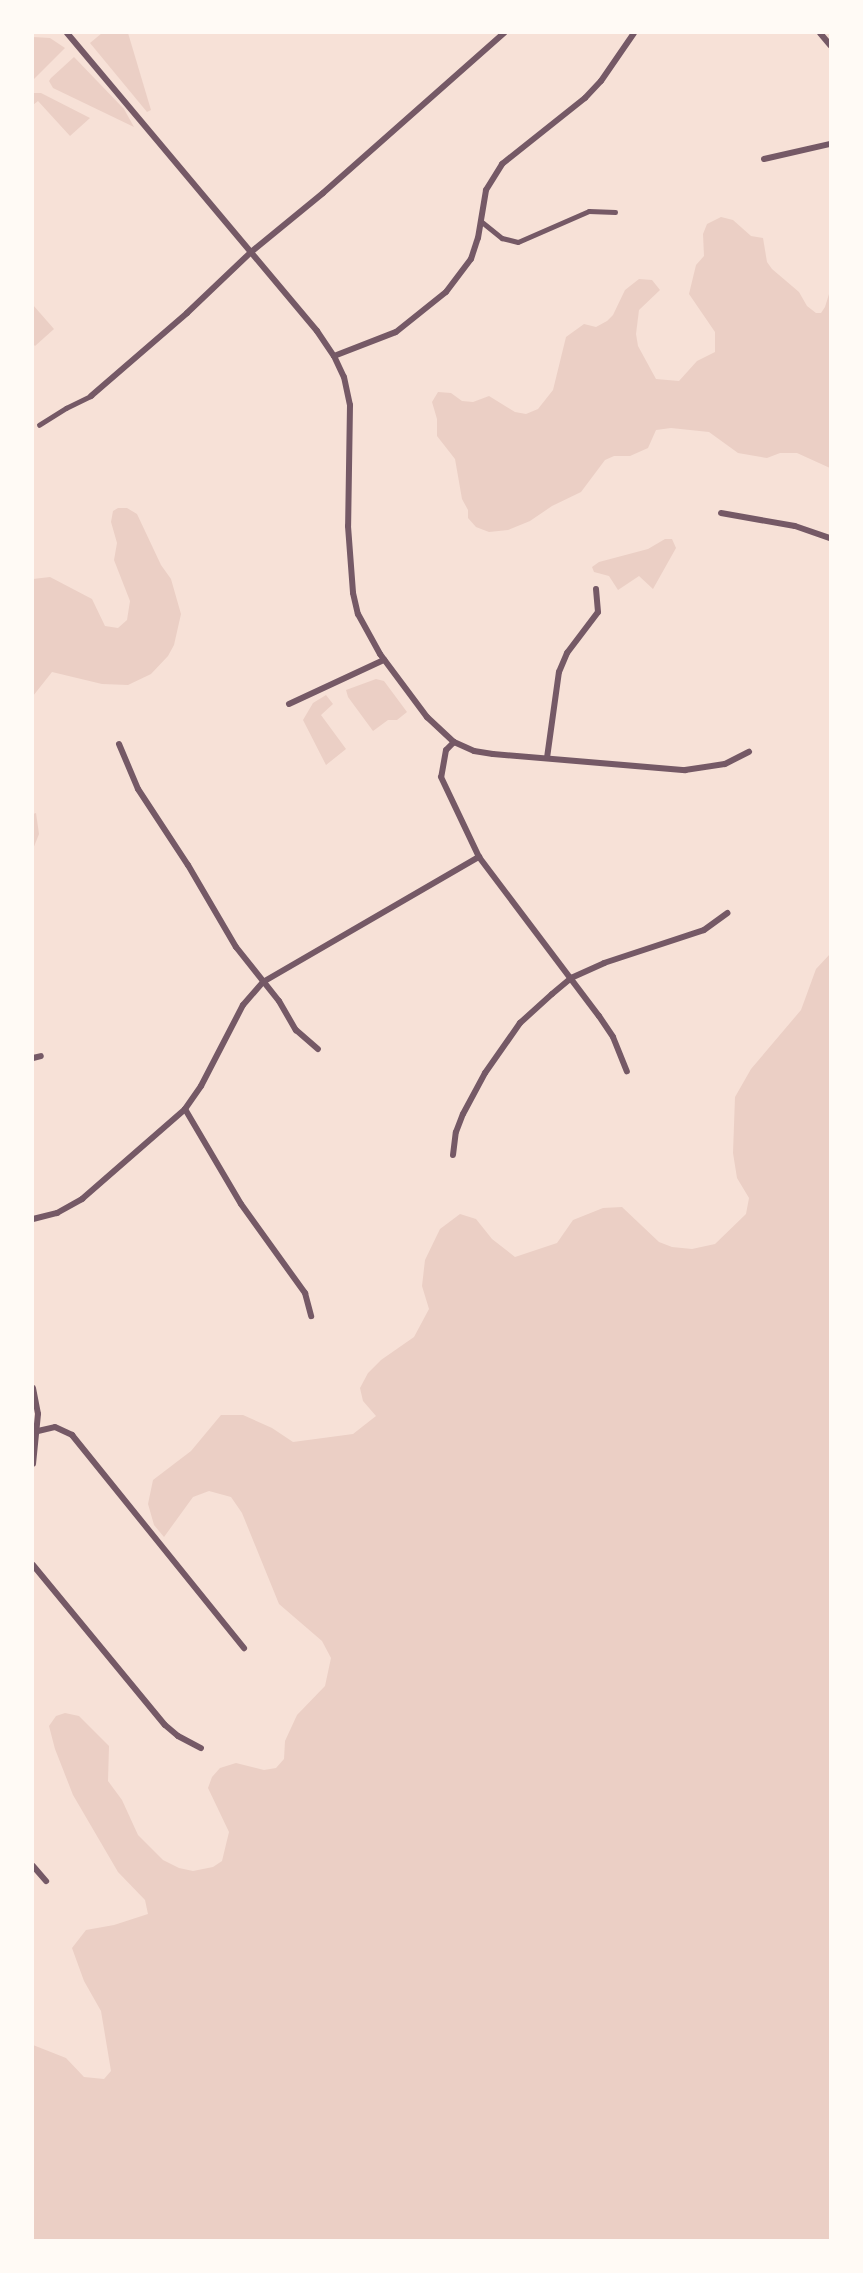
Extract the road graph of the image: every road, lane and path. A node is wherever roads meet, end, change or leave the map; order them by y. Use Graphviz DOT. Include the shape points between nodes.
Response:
graph roads {
  1 [pos="67,33"];
  2 [pos="504,33"];
  3 [pos="634,33"];
  4 [pos="820,33"];
  5 [pos="830,45"];
  6 [pos="830,144"];
  7 [pos="764,159"];
  8 [pos="615,212"];
  9 [pos="481,221"];
  10 [pos="250,252"];
  11 [pos="334,356"];
  12 [pos="91,396"];
  13 [pos="39,425"];
  14 [pos="722,513"];
  15 [pos="830,538"];
  16 [pos="596,589"];
  17 [pos="384,660"];
  18 [pos="289,704"];
  19 [pos="454,742"];
  20 [pos="119,744"];
  21 [pos="749,752"];
  22 [pos="547,758"];
  23 [pos="479,857"];
  24 [pos="727,913"];
  25 [pos="571,978"];
  26 [pos="263,982"];
  27 [pos="318,1049"];
  28 [pos="41,1056"];
  29 [pos="33,1058"];
  30 [pos="627,1071"];
  31 [pos="185,1109"];
  32 [pos="453,1155"];
  33 [pos="33,1218"];
  34 [pos="311,1316"];
  35 [pos="33,1388"];
  36 [pos="38,1431"];
  37 [pos="33,1464"];
  38 [pos="33,1565"];
  39 [pos="244,1648"];
  40 [pos="201,1748"];
  41 [pos="33,1866"];
  42 [pos="46,1881"];
  1 -- 10 [label="street"];
  2 -- 10 [label="street"];
  3 -- 9 [label="street" via="602,81 585,98 502,164 486,189"];
  4 -- 5 [label="street"];
  6 -- 7 [label="street"];
  8 -- 9 [label="lane" via="589,211 518,242 502,238"];
  9 -- 11 [label="street" via="471,259 446,292 396,332"];
  10 -- 11 [label="street"];
  10 -- 12 [label="street"];
  11 -- 17 [label="street" via="350,405 348,526 352,588 358,614"];
  12 -- 13 [label="lane"];
  14 -- 15 [label="street" via="795,526"];
  16 -- 22 [label="street" via="598,612 567,653 559,672"];
  17 -- 18 [label="street"];
  17 -- 19 [label="street" via="427,717"];
  19 -- 22 [label="street" via="483,752"];
  19 -- 23 [label="street" via="446,750 441,777"];
  20 -- 26 [label="street" via="138,789 236,947"];
  21 -- 22 [label="street" via="725,764 685,770"];
  23 -- 25 [label="street"];
  23 -- 26 [label="street"];
  24 -- 25 [label="street" via="704,930 603,963"];
  25 -- 30 [label="street" via="613,1037"];
  25 -- 32 [label="street" via="520,1023 497,1053 463,1114"];
  26 -- 27 [label="street" via="296,1030"];
  26 -- 31 [label="street" via="243,1005"];
  28 -- 29 [label="street"];
  31 -- 33 [label="street" via="82,1199 57,1213"];
  31 -- 34 [label="street" via="242,1204 305,1293"];
  35 -- 36 [label="street"];
  36 -- 37 [label="street"];
  36 -- 39 [label="street" via="55,1427 72,1435"];
  38 -- 40 [label="street" via="165,1725"];
  41 -- 42 [label="street"];
}
